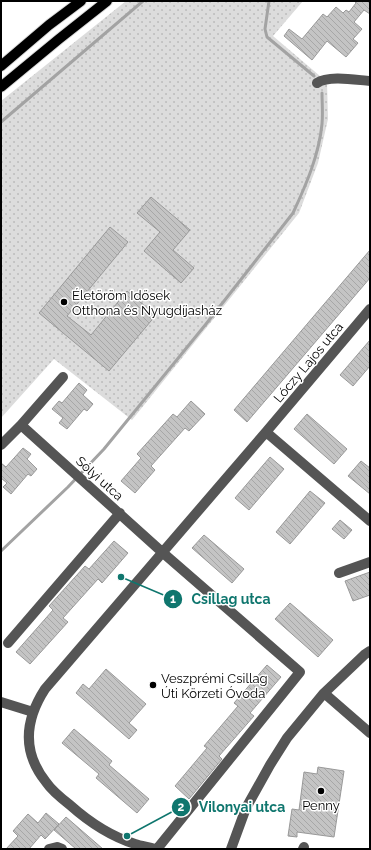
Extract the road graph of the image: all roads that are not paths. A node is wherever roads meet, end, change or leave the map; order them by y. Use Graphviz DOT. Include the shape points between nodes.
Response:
graph roads {
  1 [pos="81,1"];
  2 [pos="108,1"];
  3 [pos="1,66"];
  4 [pos="370,81"];
  5 [pos="317,83"];
  6 [pos="1,87"];
  7 [pos="370,310"];
  8 [pos="63,377"];
  9 [pos="21,425"];
  10 [pos="266,432"];
  11 [pos="1,445"];
  12 [pos="120,513"];
  13 [pos="370,521"];
  14 [pos="162,552"];
  15 [pos="370,562"];
  16 [pos="339,573"];
  17 [pos="8,642"];
  18 [pos="370,650"];
  19 [pos="324,693"];
  20 [pos="1,702"];
  21 [pos="33,712"];
  22 [pos="370,733"];
  23 [pos="134,847"];
  24 [pos="49,849"];
  25 [pos="62,849"];
  26 [pos="156,849"];
  27 [pos="231,849"];
  1 -- 3 [label="main road"];
  2 -- 6 [label="main road"];
  4 -- 5 [label="street" via="341,79 322,80"];
  7 -- 10 [label="street, Lóczy Lajos utca"];
  8 -- 9 [label="street"];
  9 -- 11 [label="street"];
  9 -- 12 [label="street, Sólyi utca"];
  10 -- 13 [label="street"];
  10 -- 14 [label="street, Lóczy Lajos utca"];
  12 -- 14 [label="street, Sólyi utca"];
  12 -- 17 [label="street"];
  14 -- 21 [label="street, Lóczy Lajos utca" via="45,689"];
  14 -- 26 [label="street, Sólyi utca" via="300,672"];
  15 -- 16 [label="street"];
  18 -- 19 [label="street"];
  19 -- 22 [label="street"];
  19 -- 27 [label="street" via="287,738 270,765 246,808"];
  20 -- 21 [label="street"];
  21 -- 23 [label="street, Lóczy Lajos utca" via="29,744 34,763 46,782 83,817"];
  23 -- 26 [label="street, Lóczy Lajos utca"];
  24 -- 25 [label="street"];
}
